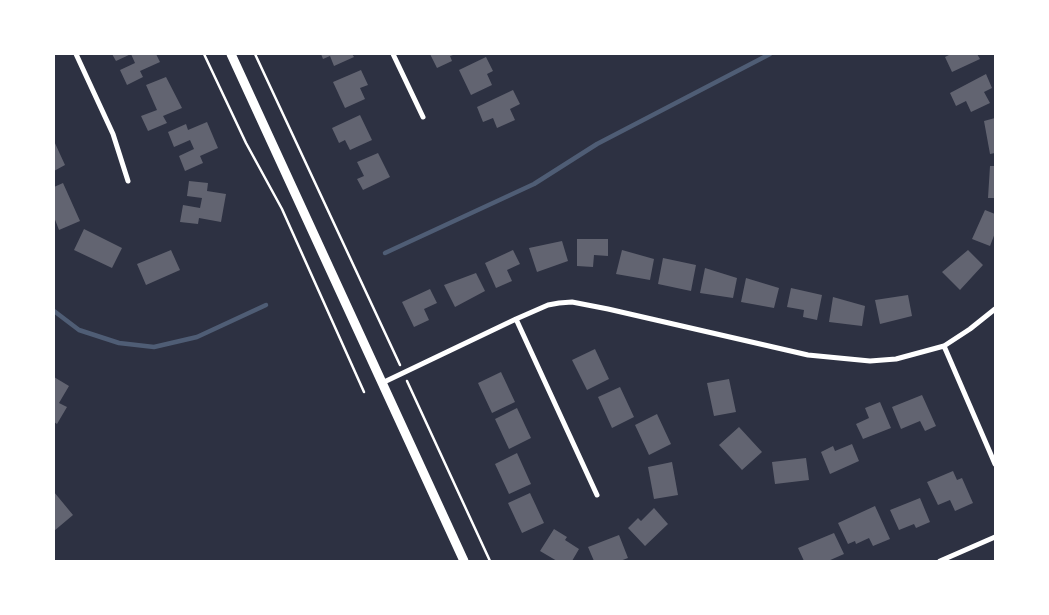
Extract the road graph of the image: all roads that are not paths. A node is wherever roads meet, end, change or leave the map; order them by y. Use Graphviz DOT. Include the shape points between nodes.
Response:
graph roads {
  1 [pos="76,54"];
  2 [pos="231,54"];
  3 [pos="393,54"];
  4 [pos="423,117"];
  5 [pos="128,181"];
  6 [pos="995,309"];
  7 [pos="516,319"];
  8 [pos="944,346"];
  9 [pos="382,383"];
  10 [pos="995,464"];
  11 [pos="597,495"];
  12 [pos="995,537"];
  13 [pos="464,561"];
  14 [pos="940,561"];
  1 -- 5 [label="street" via="113,134"];
  2 -- 9 [label="street"];
  3 -- 4 [label="street"];
  6 -- 8 [label="street"];
  7 -- 8 [label="street" via="548,304 572,302 842,360 896,359"];
  7 -- 9 [label="street"];
  7 -- 11 [label="street"];
  8 -- 10 [label="street"];
  9 -- 13 [label="street"];
  12 -- 14 [label="street"];
}
